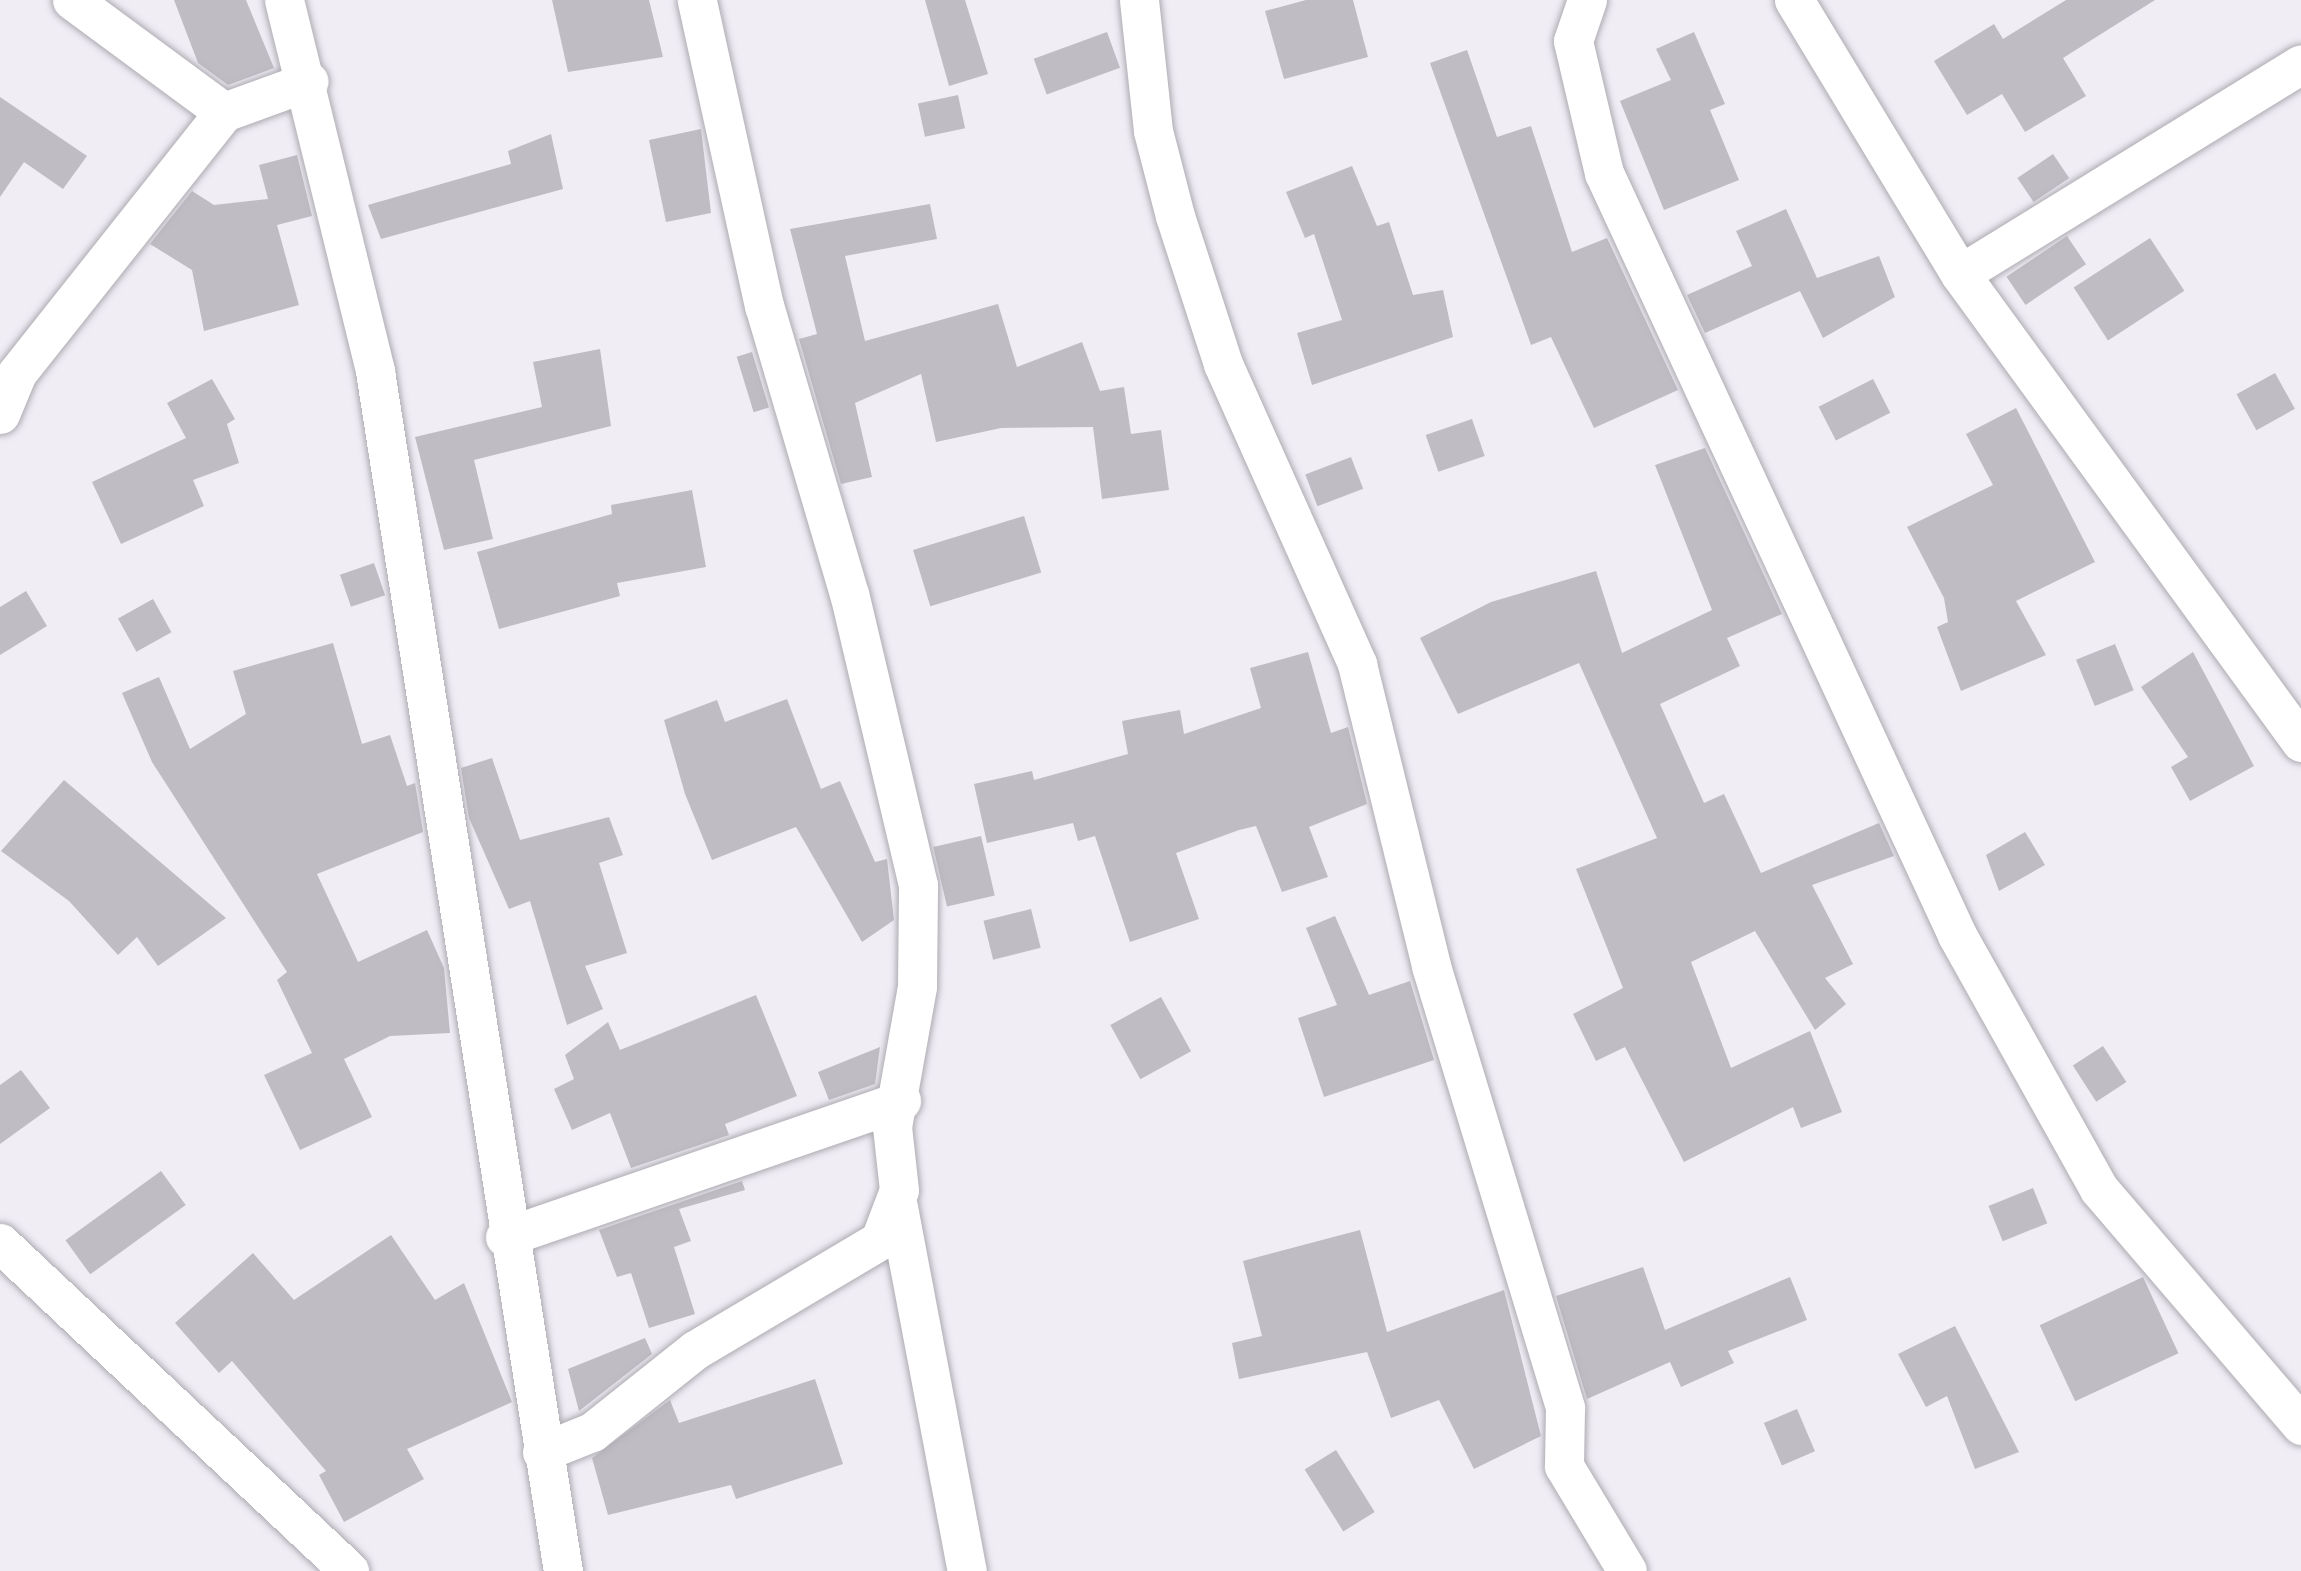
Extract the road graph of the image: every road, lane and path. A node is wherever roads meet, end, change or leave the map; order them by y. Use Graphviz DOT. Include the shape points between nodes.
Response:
graph roads {
  1 [pos="72,0"];
  2 [pos="284,0"];
  3 [pos="697,0"];
  4 [pos="1139,0"];
  5 [pos="1586,0"];
  6 [pos="1794,0"];
  7 [pos="2301,64"];
  8 [pos="309,81"];
  9 [pos="224,112"];
  10 [pos="1960,274"];
  11 [pos="0,415"];
  12 [pos="2301,742"];
  13 [pos="901,1100"];
  14 [pos="898,1207"];
  15 [pos="505,1237"];
  16 [pos="0,1243"];
  17 [pos="2301,1425"];
  18 [pos="542,1453"];
  19 [pos="349,1571"];
  20 [pos="563,1571"];
  21 [pos="968,1571"];
  22 [pos="1628,1571"];
  1 -- 9 [label="street"];
  2 -- 8 [label="street"];
  3 -- 13 [label="street" via="764,306 849,593 918,885"];
  4 -- 22 [label="street" via="1154,131 1175,216 1223,364 1358,664 1430,966 1564,1408 1564,1466"];
  5 -- 17 [label="street" via="1574,40 1604,173 1957,935 2099,1189"];
  6 -- 10 [label="street"];
  7 -- 10 [label="street"];
  8 -- 9 [label="street"];
  8 -- 15 [label="street" via="399,508"];
  9 -- 11 [label="street" via="17,373"];
  10 -- 12 [label="street"];
  13 -- 14 [label="street" via="892,1127"];
  13 -- 15 [label="street"];
  14 -- 18 [label="street" via="863,1252 710,1340 592,1432"];
  14 -- 21 [label="street"];
  15 -- 18 [label="street"];
  16 -- 19 [label="street"];
  18 -- 20 [label="street"];
}
